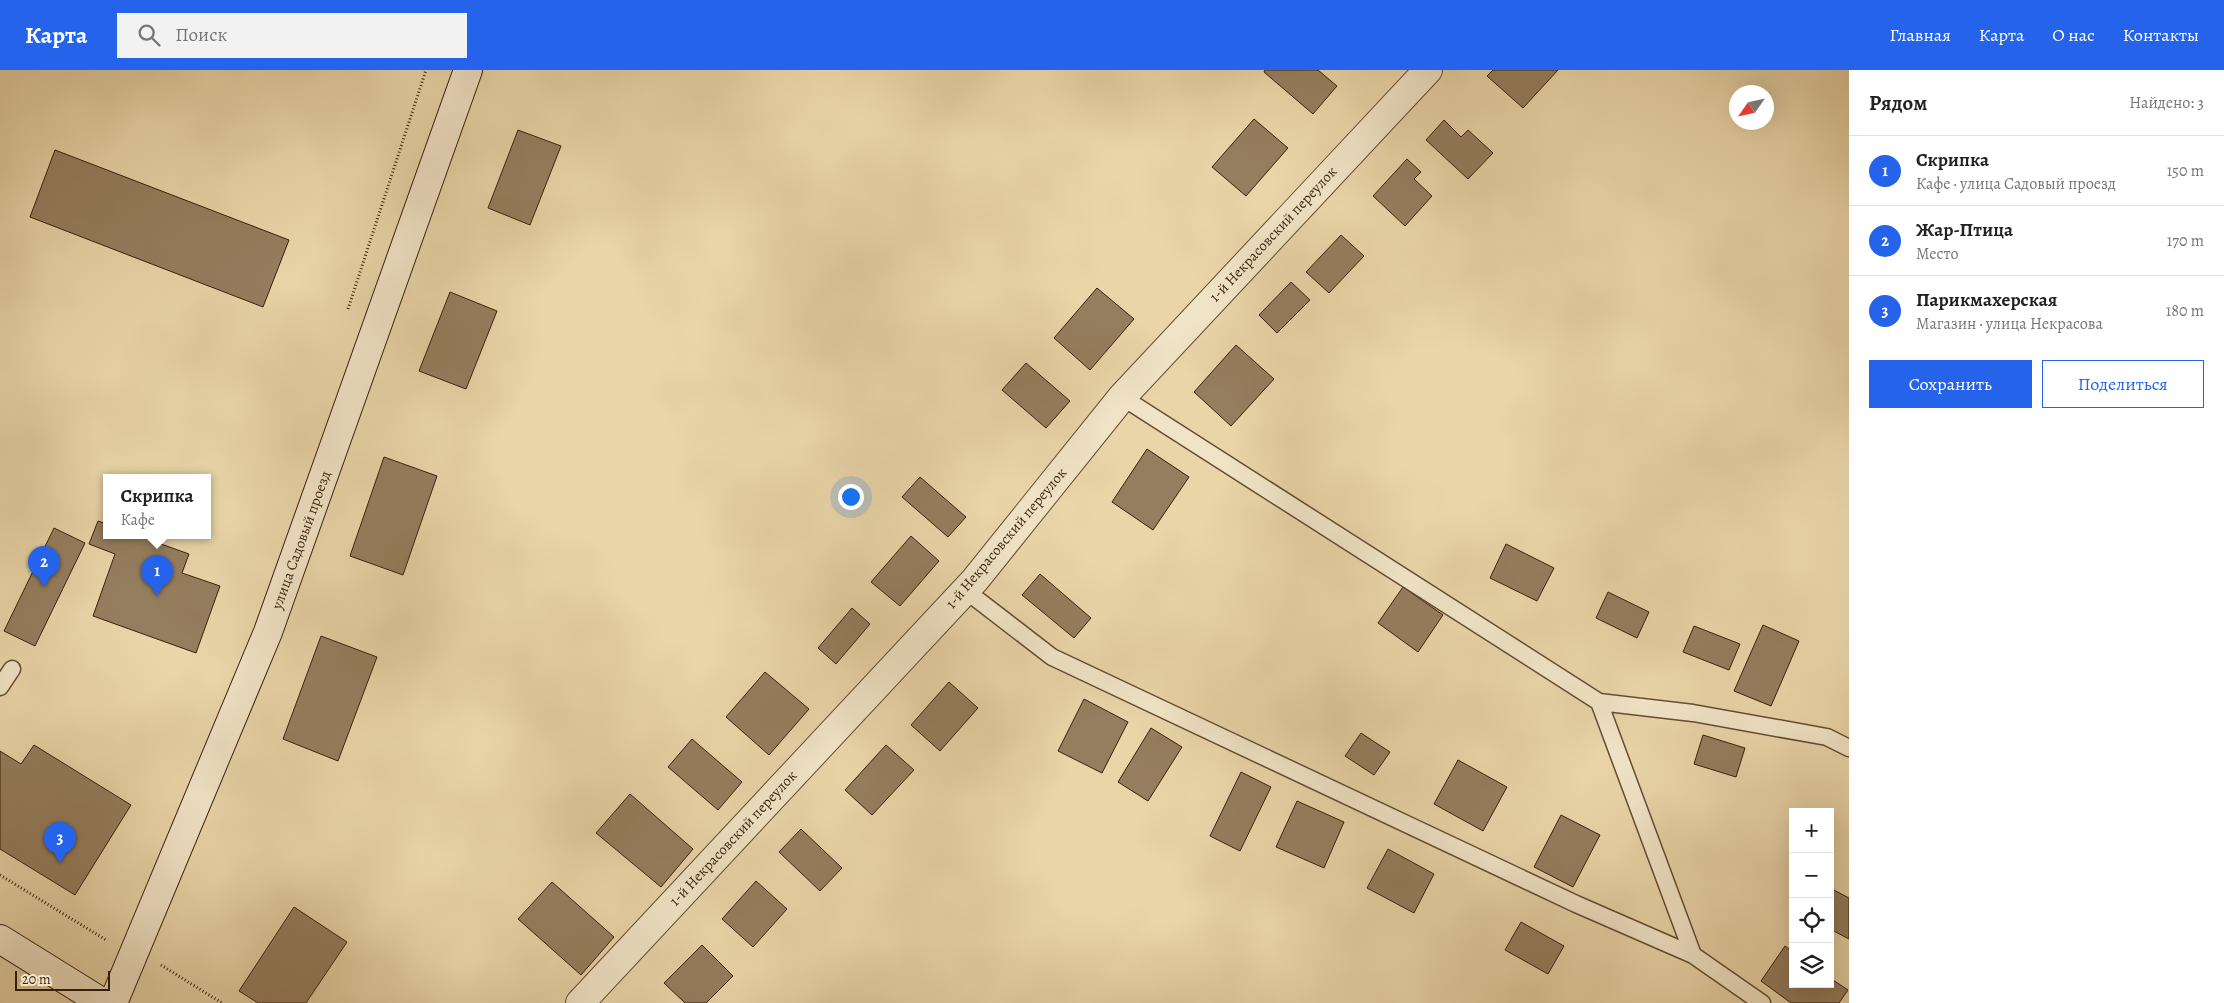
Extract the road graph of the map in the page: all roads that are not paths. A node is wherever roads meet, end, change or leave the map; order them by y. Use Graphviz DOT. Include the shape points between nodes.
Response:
graph roads {
  1 [pos="468,70"];
  2 [pos="1428,70"];
  3 [pos="1122,396"];
  4 [pos="965,590"];
  5 [pos="12,669"];
  6 [pos="0,687"];
  7 [pos="1599,702"];
  8 [pos="1849,748"];
  9 [pos="0,939"];
  10 [pos="1693,955"];
  11 [pos="73,995"];
  12 [pos="103,1003"];
  13 [pos="113,1003"];
  14 [pos="580,1003"];
  15 [pos="1762,1003"];
  1 -- 13 [label="street, улица Садовый проезд" via="268,632"];
  2 -- 3 [label="street, 1-й Некрасовский переулок"];
  3 -- 4 [label="street, 1-й Некрасовский переулок"];
  3 -- 7 [label="lane"];
  4 -- 10 [label="lane" via="1052,657 1576,904"];
  4 -- 14 [label="street, 1-й Некрасовский переулок"];
  5 -- 6 [label="lane"];
  7 -- 8 [label="lane" via="1693,713 1827,737"];
  7 -- 10 [label="lane"];
  9 -- 11 [label="street"];
  10 -- 15 [label="lane"];
  11 -- 12 [label="street"];
}
